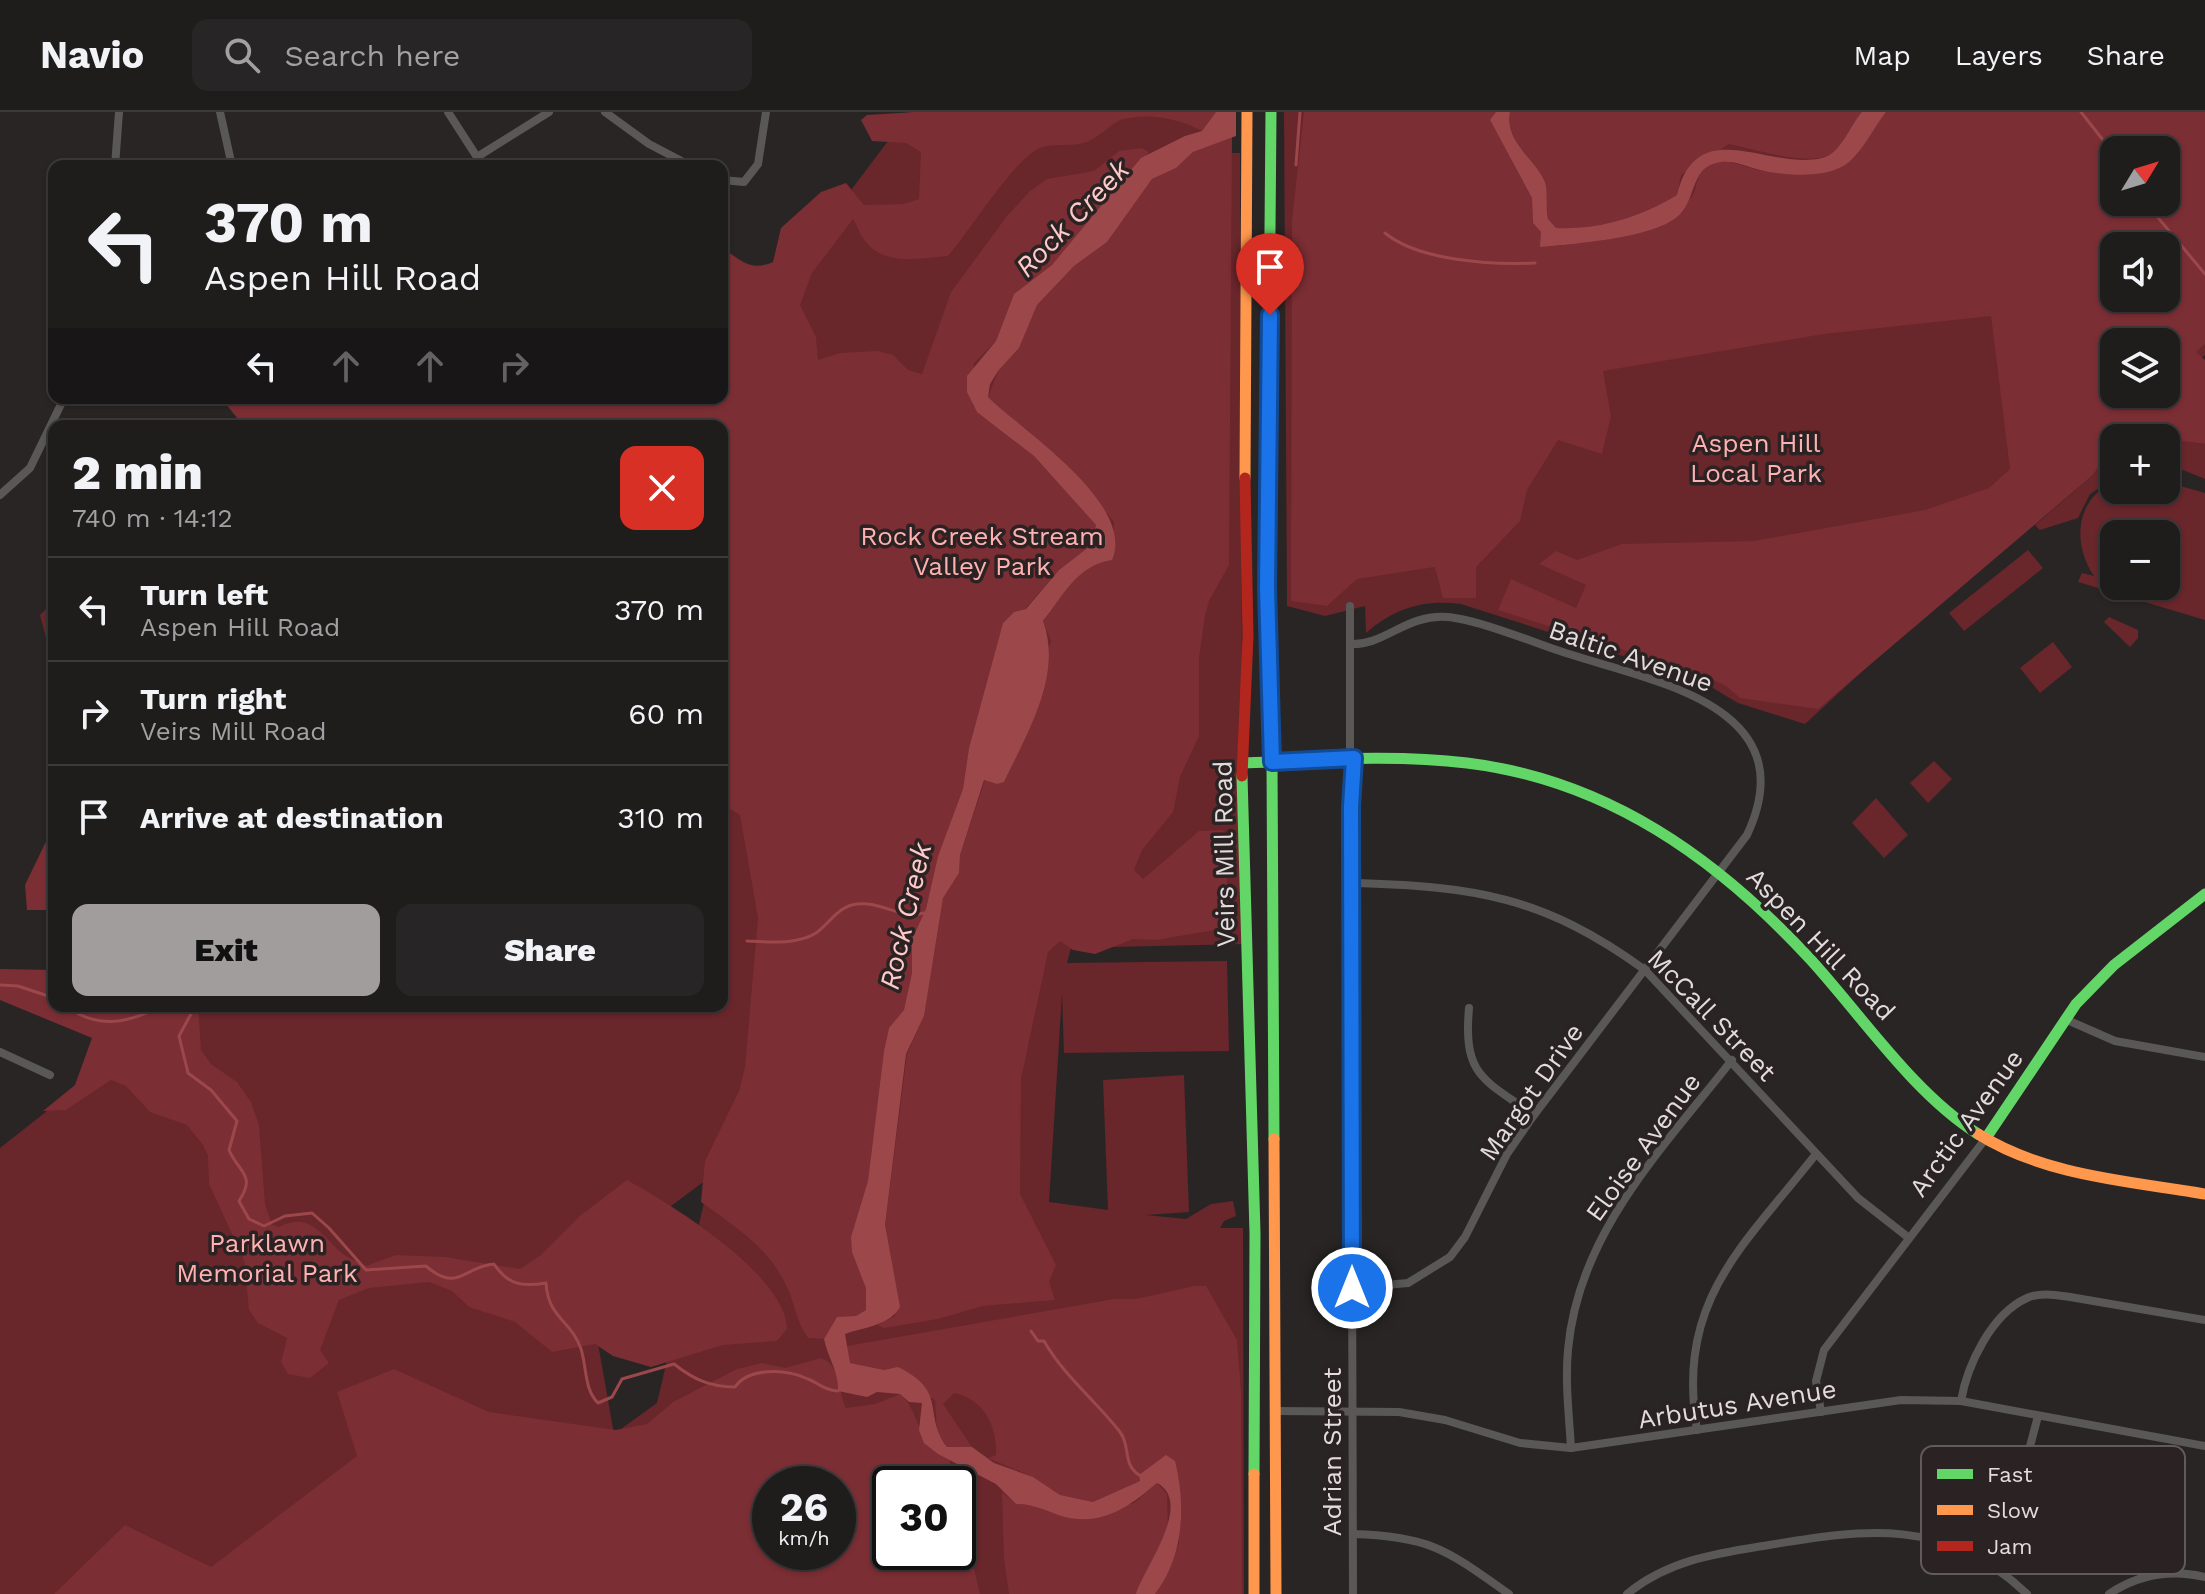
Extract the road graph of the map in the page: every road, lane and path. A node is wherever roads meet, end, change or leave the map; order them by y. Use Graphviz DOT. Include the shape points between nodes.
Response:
graph roads {
  1 [pos="119,112"];
  2 [pos="220,112"];
  3 [pos="448,112"];
  4 [pos="549,112"];
  5 [pos="605,112"];
  6 [pos="766,112"];
  7 [pos="1271,112"];
  8 [pos="1247,118"];
  9 [pos="481,156"];
  10 [pos="115,160"];
  11 [pos="231,160"];
  12 [pos="477,160"];
  13 [pos="485,160"];
  14 [pos="680,160"];
  15 [pos="728,181"];
  16 [pos="48,431"];
  17 [pos="0,495"];
  18 [pos="1350,606"];
  19 [pos="1350,644"];
  20 [pos="1350,758"];
  21 [pos="1272,762"];
  22 [pos="1243,763"];
  23 [pos="1720,871"];
  24 [pos="1351,883"];
  25 [pos="2205,894"];
  26 [pos="1645,970"];
  27 [pos="1469,1008"];
  28 [pos="2065,1019"];
  29 [pos="0,1052"];
  30 [pos="2205,1057"];
  31 [pos="1732,1060"];
  32 [pos="50,1075"];
  33 [pos="1534,1115"];
  34 [pos="1986,1138"];
  35 [pos="1816,1154"];
  36 [pos="2205,1194"];
  37 [pos="1909,1238"];
  38 [pos="1352,1288"];
  39 [pos="2205,1320"];
  40 [pos="1961,1401"];
  41 [pos="1276,1411"];
  42 [pos="1352,1411"];
  43 [pos="1821,1412"];
  44 [pos="2038,1416"];
  45 [pos="1697,1430"];
  46 [pos="2030,1446"];
  47 [pos="2205,1446"];
  48 [pos="1571,1448"];
  49 [pos="1256,1466"];
  50 [pos="1276,1467"];
  51 [pos="1353,1534"];
  52 [pos="1921,1537"];
  53 [pos="2002,1574"];
  54 [pos="2160,1574"];
  55 [pos="2183,1574"];
  56 [pos="2205,1577"];
  57 [pos="1254,1594"];
  58 [pos="1276,1594"];
  59 [pos="1353,1594"];
  60 [pos="1509,1594"];
  61 [pos="1627,1594"];
  62 [pos="2027,1594"];
  63 [pos="2109,1594"];
  1 -- 10 [label="street"];
  2 -- 11 [label="street"];
  3 -- 9 [label="street"];
  4 -- 9 [label="street"];
  5 -- 14 [label="street"];
  6 -- 15 [label="street" via="758,164 744,182"];
  7 -- 21 [label="main road, Veirs Mill Road" via="1267,588"];
  8 -- 22 [label="main road, Veirs Mill Road" via="1248,636"];
  9 -- 12 [label="street"];
  9 -- 13 [label="street"];
  16 -- 17 [label="street" via="30,468"];
  18 -- 19 [label="street, Adrian Street"];
  19 -- 20 [label="street, Adrian Street"];
  19 -- 23 [label="street, Baltic Avenue" via="1367,645 1405,623 1450,617 1653,680 1717,706 1749,739 1761,772 1761,795 1747,835"];
  20 -- 21 [label="main road, Aspen Hill Road"];
  20 -- 23 [label="main road, Aspen Hill Road" via="1467,762 1554,781 1649,823"];
  20 -- 24 [label="street, Adrian Street"];
  21 -- 22 [label="main road, Aspen Hill Road"];
  21 -- 41 [label="main road, Veirs Mill Road"];
  22 -- 49 [label="main road, Veirs Mill Road"];
  23 -- 26 [label="street, Margot Drive"];
  23 -- 34 [label="main road, Aspen Hill Road" via="1765,909 1935,1099"];
  24 -- 26 [label="street, McCall Street" via="1434,885 1508,898 1581,928"];
  24 -- 38 [label="street, Adrian Street"];
  25 -- 28 [label="main road, Arctic Avenue" via="2114,965"];
  26 -- 31 [label="street, McCall Street"];
  26 -- 33 [label="street, Margot Drive"];
  27 -- 33 [label="street" via="1466,1043 1473,1067"];
  28 -- 30 [label="street" via="2115,1041"];
  28 -- 34 [label="main road, Arctic Avenue"];
  29 -- 32 [label="street"];
  31 -- 35 [label="street, McCall Street"];
  31 -- 48 [label="street, Eloise Avenue" via="1620,1203 1588,1266 1568,1349"];
  33 -- 38 [label="street, Margot Drive" via="1450,1257 1408,1283"];
  34 -- 36 [label="main road, Aspen Hill Road" via="2025,1157 2069,1169"];
  34 -- 37 [label="street, Arctic Avenue"];
  35 -- 37 [label="street, McCall Street" via="1870,1209"];
  35 -- 45 [label="street" via="1706,1302 1691,1370"];
  37 -- 43 [label="street, Arctic Avenue" via="1824,1350 1816,1381"];
  38 -- 42 [label="street, Adrian Street"];
  39 -- 40 [label="street" via="2050,1294 2026,1298 2012,1307 1976,1353"];
  40 -- 43 [label="street, Arbutus Avenue" via="1901,1400"];
  40 -- 44 [label="street, Arbutus Avenue"];
  41 -- 42 [label="street, Arbutus Avenue"];
  41 -- 50 [label="main road, Veirs Mill Road"];
  42 -- 48 [label="street, Arbutus Avenue" via="1399,1412 1520,1443"];
  42 -- 51 [label="street, Adrian Street"];
  43 -- 45 [label="street, Arbutus Avenue"];
  44 -- 46 [label="street"];
  44 -- 47 [label="street, Arbutus Avenue"];
  45 -- 48 [label="street, Arbutus Avenue"];
  49 -- 50 [label="main road"];
  49 -- 57 [label="main road, Veirs Mill Road"];
  50 -- 58 [label="main road, Veirs Mill Road"];
  51 -- 59 [label="street, Adrian Street"];
  51 -- 60 [label="street" via="1417,1540 1447,1550"];
  52 -- 61 [label="street" via="1853,1532 1704,1555 1651,1576"];
  53 -- 62 [label="street"];
  54 -- 63 [label="street" via="2123,1584"];
  55 -- 56 [label="street"];
}
